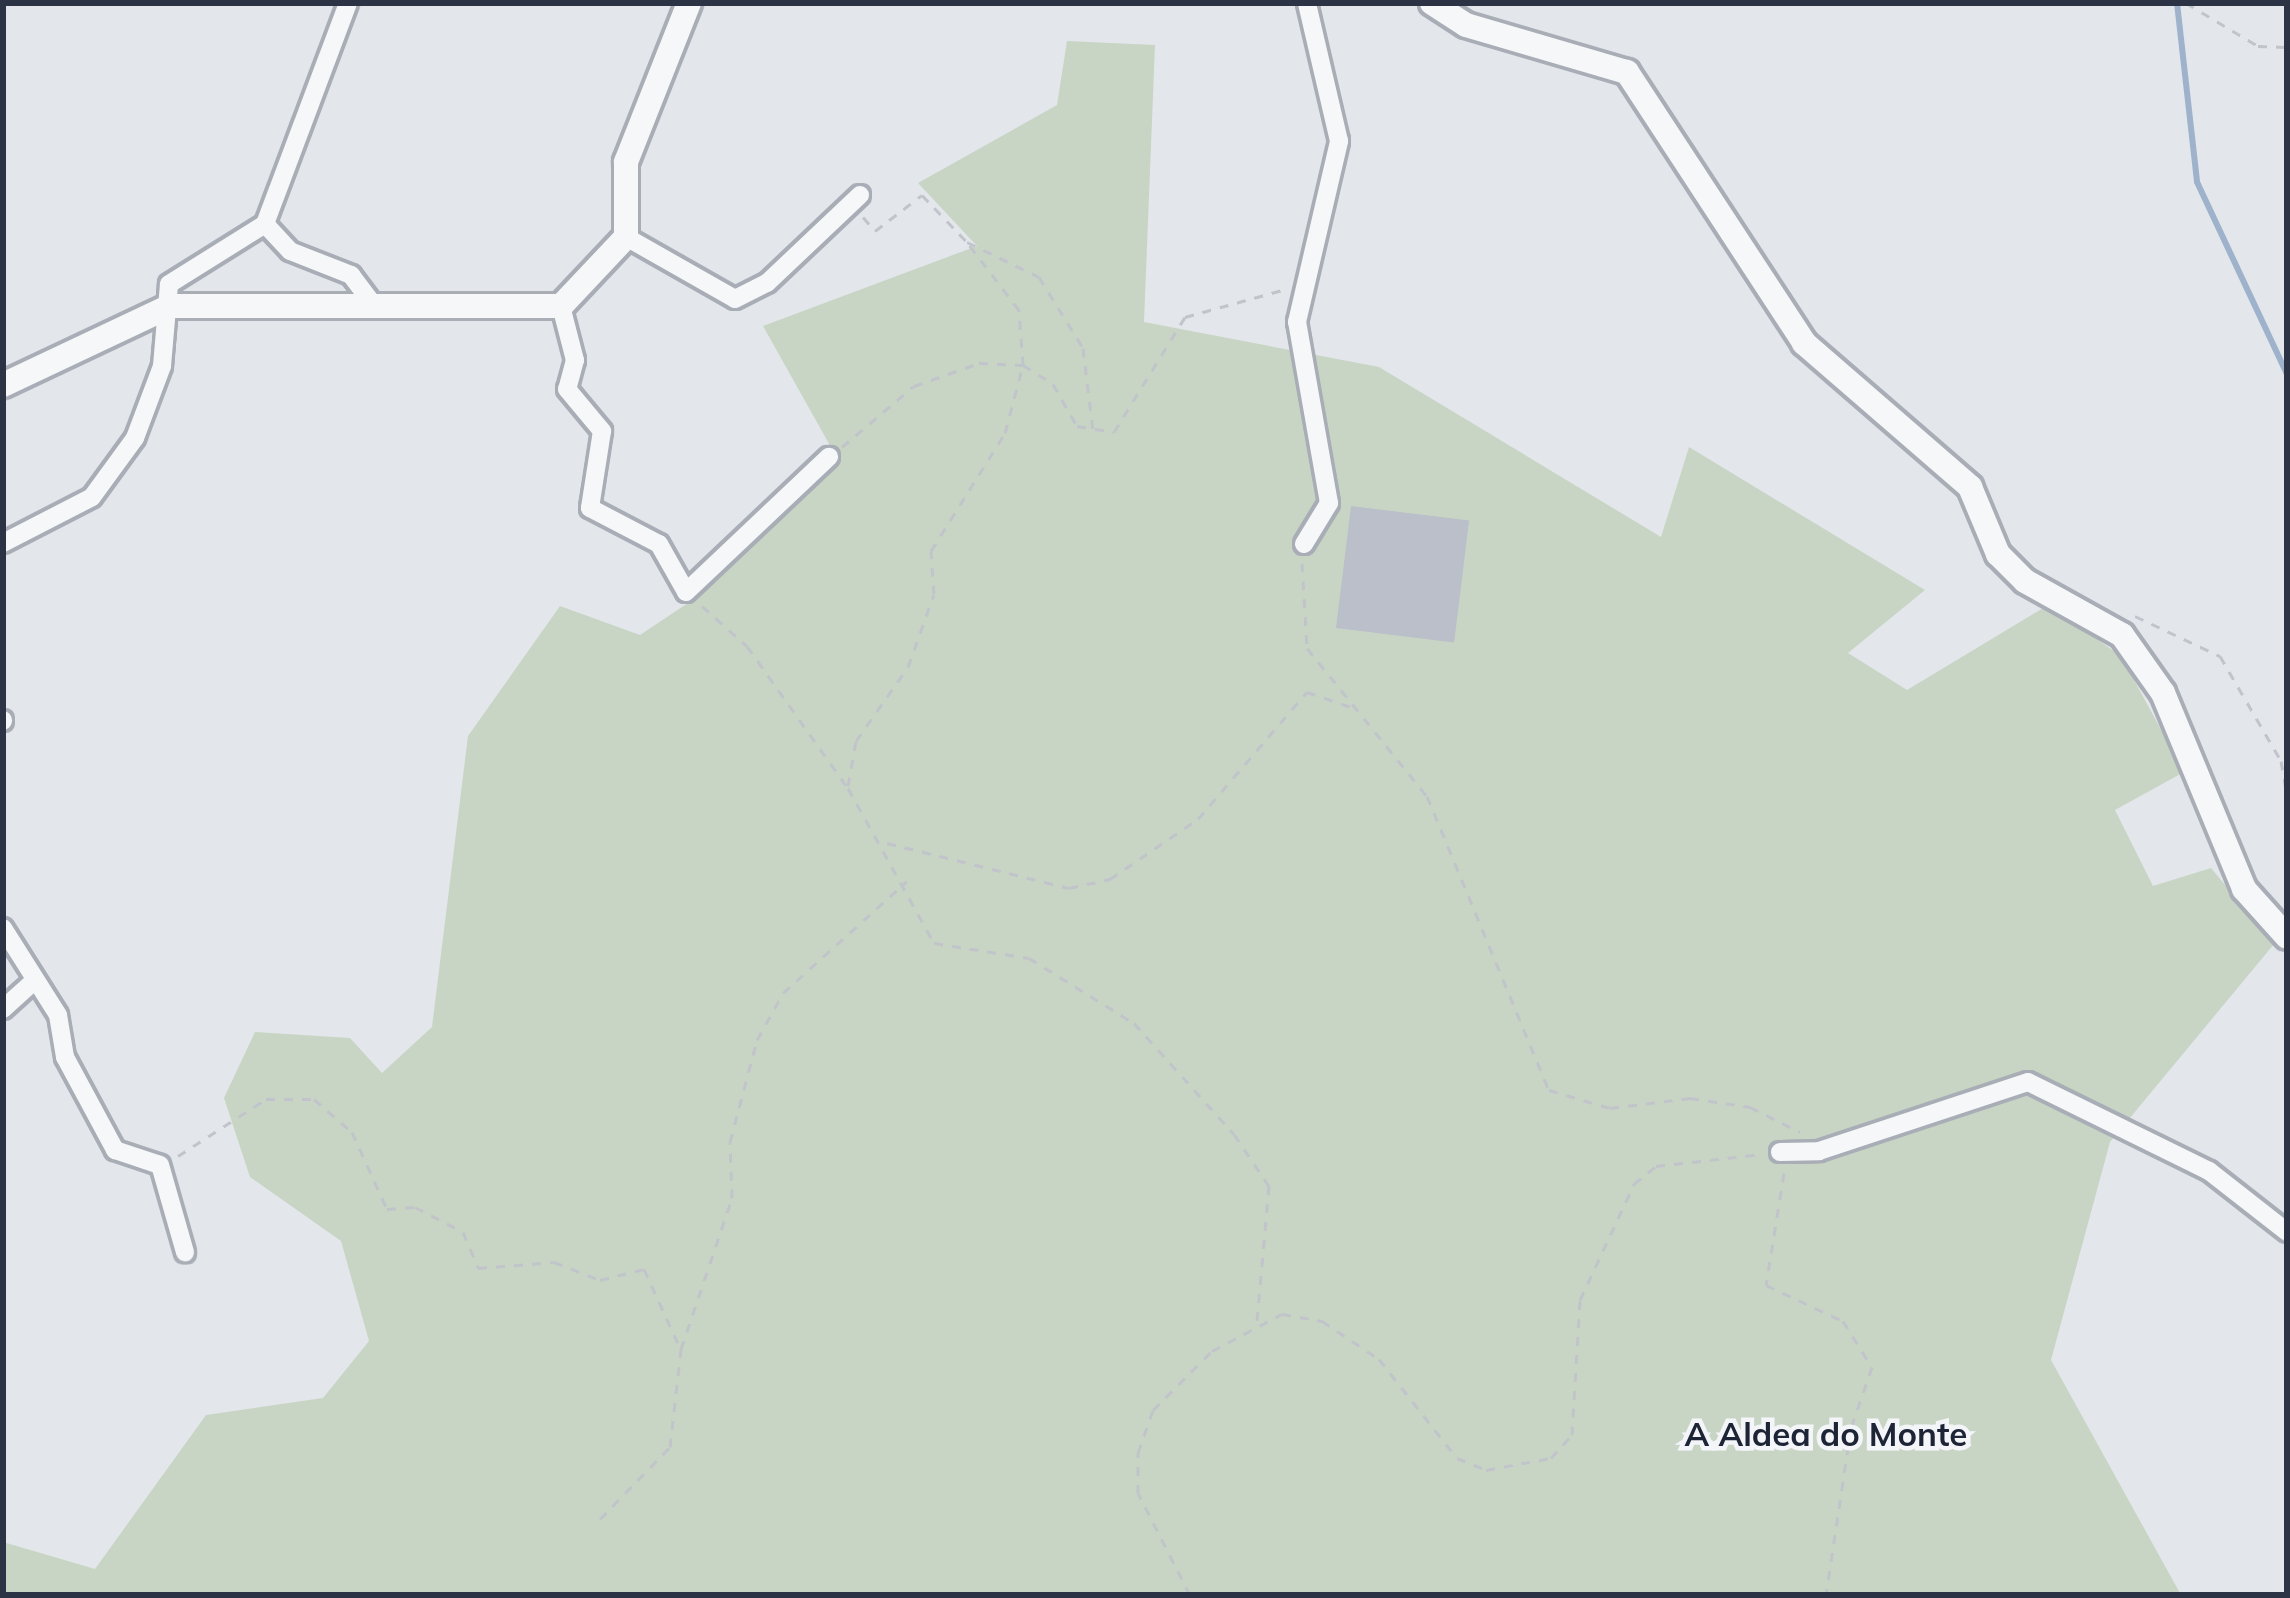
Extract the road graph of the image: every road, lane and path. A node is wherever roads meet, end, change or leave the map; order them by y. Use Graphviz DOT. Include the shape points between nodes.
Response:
graph roads {
  1 [pos="348,3"];
  2 [pos="689,3"];
  3 [pos="1306,3"];
  4 [pos="1432,3"];
  5 [pos="2186,3"];
  6 [pos="2287,47"];
  7 [pos="856,199"];
  8 [pos="265,224"];
  9 [pos="626,237"];
  10 [pos="967,242"];
  11 [pos="1306,288"];
  12 [pos="374,305"];
  13 [pos="170,306"];
  14 [pos="561,306"];
  15 [pos="1023,365"];
  16 [pos="3,385"];
  17 [pos="1093,433"];
  18 [pos="829,457"];
  19 [pos="3,543"];
  20 [pos="1304,544"];
  21 [pos="686,592"];
  22 [pos="2120,610"];
  23 [pos="1358,710"];
  24 [pos="848,788"];
  25 [pos="2287,795"];
  26 [pos="883,841"];
  27 [pos="909,880"];
  28 [pos="3,928"];
  29 [pos="2287,938"];
  30 [pos="34,981"];
  31 [pos="3,1009"];
  32 [pos="1780,1151"];
  33 [pos="1810,1151"];
  34 [pos="160,1166"];
  35 [pos="2287,1232"];
  36 [pos="185,1252"];
  37 [pos="1257,1323"];
  38 [pos="681,1349"];
  39 [pos="600,1519"];
  40 [pos="1190,1595"];
  41 [pos="1826,1595"];
  1 -- 8 [label="street"];
  2 -- 9 [label="street" via="626,161"];
  3 -- 11 [label="street" via="1339,141"];
  4 -- 29 [label="street" via="1466,25 1628,72 1804,344 1970,488 1998,554 2025,581 2122,635 2163,693 2244,890"];
  5 -- 6 [label="path" via="2258,46"];
  7 -- 9 [label="street" via="767,283 735,299"];
  7 -- 10 [label="path" via="874,231 922,195"];
  8 -- 12 [label="street" via="290,250 351,275"];
  8 -- 13 [label="street" via="182,266"];
  9 -- 14 [label="street"];
  10 -- 15 [label="path" via="1019,310"];
  10 -- 17 [label="path" via="1039,278 1064,306 1083,348"];
  11 -- 17 [label="path" via="1250,292 1185,317 1133,411 1114,432"];
  11 -- 20 [label="street" via="1297,322 1329,503"];
  12 -- 13 [label="street"];
  12 -- 14 [label="street"];
  13 -- 16 [label="street"];
  13 -- 19 [label="street" via="135,439 92,497"];
  14 -- 21 [label="street" via="574,360 568,389 602,431 590,508 659,544"];
  15 -- 17 [label="path"];
  15 -- 18 [label="path" via="979,363 914,386"];
  15 -- 24 [label="path" via="1006,434 931,550 934,594 908,667 856,741"];
  18 -- 21 [label="street"];
  20 -- 23 [label="path" via="1307,648"];
  21 -- 24 [label="path" via="747,646"];
  22 -- 25 [label="path" via="2220,656 2282,761"];
  23 -- 26 [label="path" via="1307,692 1198,819 1110,880 1069,888 948,866"];
  23 -- 33 [label="path" via="1427,796 1549,1090 1610,1108 1690,1098 1750,1107 1794,1120"];
  24 -- 26 [label="path"];
  26 -- 27 [label="path"];
  27 -- 37 [label="path" via="934,943 1029,958 1134,1023 1234,1134 1269,1186"];
  27 -- 38 [label="path" via="798,977 758,1040 730,1142 732,1198"];
  28 -- 30 [label="street"];
  30 -- 31 [label="street"];
  30 -- 34 [label="street" via="115,1150"];
  32 -- 33 [label="street"];
  32 -- 37 [label="path" via="1656,1166 1634,1184 1580,1300 1572,1435 1551,1458 1486,1470 1457,1458 1354,1338 1282,1314"];
  32 -- 41 [label="path" via="1766,1285 1843,1321 1872,1367 1851,1428"];
  33 -- 35 [label="street" via="2028,1082 2209,1172"];
  34 -- 36 [label="street"];
  34 -- 38 [label="path" via="266,1099 314,1099 352,1132 387,1209 416,1207 464,1232 478,1268 554,1262 600,1280 644,1269"];
  37 -- 40 [label="path" via="1182,1375 1138,1453 1138,1493"];
  38 -- 39 [label="path" via="670,1447"];
}
